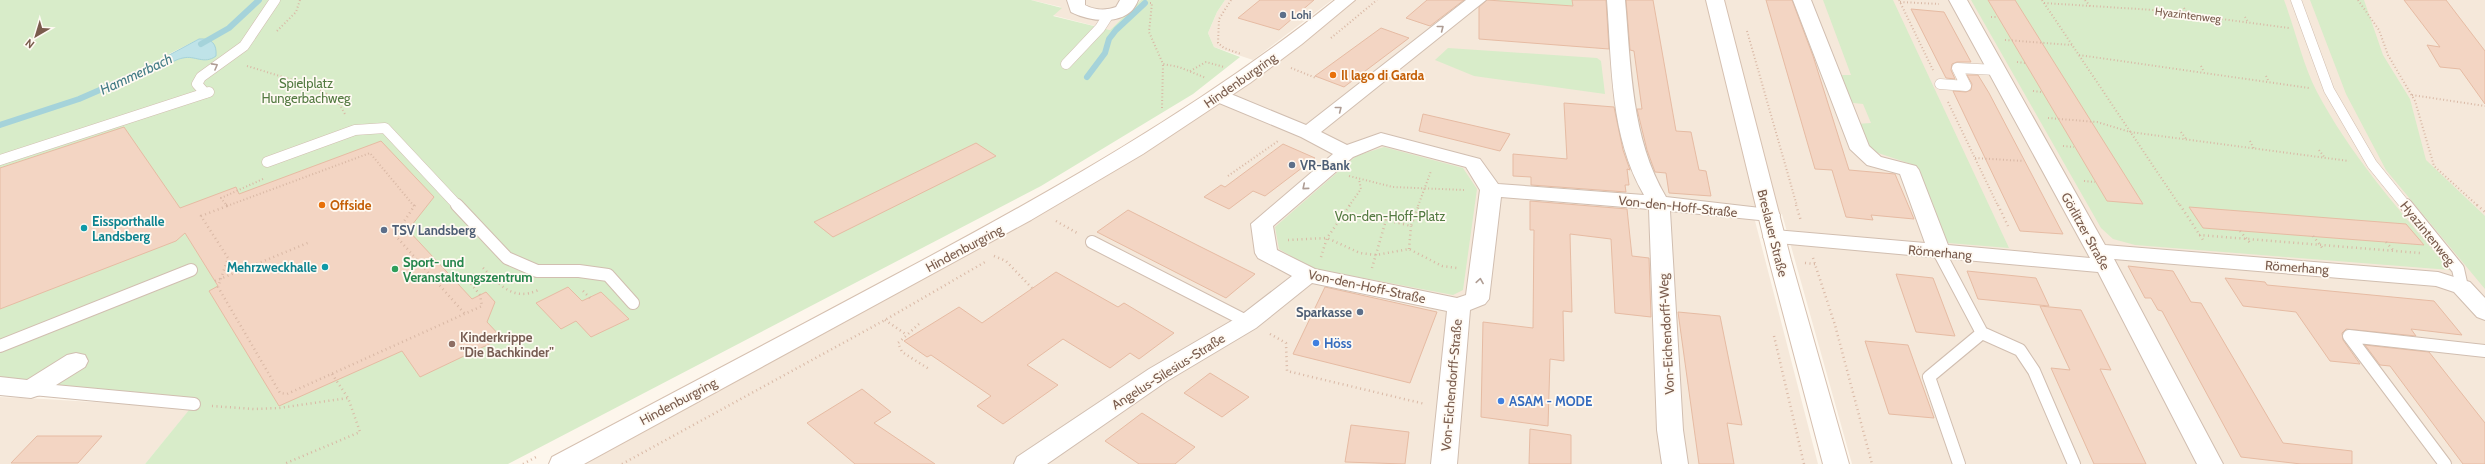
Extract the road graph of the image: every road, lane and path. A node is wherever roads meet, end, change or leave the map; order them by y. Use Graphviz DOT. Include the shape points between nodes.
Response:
graph roads {
  1 [pos="276,0"];
  2 [pos="1076,0"];
  3 [pos="1129,0"];
  4 [pos="1231,0"];
  5 [pos="1346,0"];
  6 [pos="1477,0"];
  7 [pos="1616,0"];
  8 [pos="1715,0"];
  9 [pos="1802,0"];
  10 [pos="2042,0"];
  11 [pos="2085,0"];
  12 [pos="2296,0"];
  13 [pos="2358,0"];
  14 [pos="1900,1"];
  15 [pos="1152,3"];
  16 [pos="1960,3"];
  17 [pos="2044,3"];
  18 [pos="2090,6"];
  19 [pos="2184,8"];
  20 [pos="1109,14"];
  21 [pos="2187,14"];
  22 [pos="2245,16"];
  23 [pos="2248,22"];
  24 [pos="2307,30"];
  25 [pos="1979,38"];
  26 [pos="2072,45"];
  27 [pos="1244,55"];
  28 [pos="2079,55"];
  29 [pos="240,64"];
  30 [pos="1066,64"];
  31 [pos="1163,64"];
  32 [pos="2201,66"];
  33 [pos="1228,68"];
  34 [pos="1997,70"];
  35 [pos="1190,71"];
  36 [pos="2204,72"];
  37 [pos="2266,76"];
  38 [pos="2269,82"];
  39 [pos="1940,84"];
  40 [pos="1212,87"];
  41 [pos="2329,90"];
  42 [pos="2411,95"];
  43 [pos="2485,106"];
  44 [pos="1162,110"];
  45 [pos="2022,116"];
  46 [pos="355,130"];
  47 [pos="1302,130"];
  48 [pos="2130,132"];
  49 [pos="2181,132"];
  50 [pos="2186,139"];
  51 [pos="2250,141"];
  52 [pos="2254,149"];
  53 [pos="2319,150"];
  54 [pos="1346,153"];
  55 [pos="1436,153"];
  56 [pos="1975,158"];
  57 [pos="2325,158"];
  58 [pos="0,160"];
  59 [pos="267,162"];
  60 [pos="2048,163"];
  61 [pos="2372,164"];
  62 [pos="1326,170"];
  63 [pos="270,176"];
  64 [pos="1228,176"];
  65 [pos="1359,179"];
  66 [pos="1426,190"];
  67 [pos="1491,190"];
  68 [pos="1659,203"];
  69 [pos="227,206"];
  70 [pos="2485,212"];
  71 [pos="1055,220"];
  72 [pos="1411,226"];
  73 [pos="1772,226"];
  74 [pos="2008,226"];
  75 [pos="2199,235"];
  76 [pos="1327,238"];
  77 [pos="1264,241"];
  78 [pos="310,242"];
  79 [pos="1092,242"];
  80 [pos="1409,249"];
  81 [pos="1939,252"];
  82 [pos="2447,255"];
  83 [pos="994,256"];
  84 [pos="1376,256"];
  85 [pos="2101,259"];
  86 [pos="2216,261"];
  87 [pos="191,270"];
  88 [pos="1481,272"];
  89 [pos="465,276"];
  90 [pos="1311,276"];
  91 [pos="221,279"];
  92 [pos="215,281"];
  93 [pos="1366,287"];
  94 [pos="2462,287"];
  95 [pos="1032,288"];
  96 [pos="633,303"];
  97 [pos="1459,306"];
  98 [pos="2485,312"];
  99 [pos="465,314"];
  100 [pos="885,320"];
  101 [pos="1248,322"];
  102 [pos="919,324"];
  103 [pos="1982,333"];
  104 [pos="906,335"];
  105 [pos="0,346"];
  106 [pos="2485,351"];
  107 [pos="76,361"];
  108 [pos="929,369"];
  109 [pos="332,374"];
  110 [pos="0,386"];
  111 [pos="31,388"];
  112 [pos="348,398"];
  113 [pos="194,404"];
  114 [pos="1448,410"];
  115 [pos="284,464"];
  116 [pos="562,464"];
  117 [pos="1027,464"];
  118 [pos="1444,464"];
  119 [pos="1674,464"];
  120 [pos="1836,464"];
  121 [pos="1959,464"];
  122 [pos="2074,464"];
  123 [pos="2210,464"];
  124 [pos="2445,464"];
  58 -- 1 [label="lane, one-way" via="207,92 197,84 201,74 223,62 250,40"];
  2 -- 20 [label="street" via="1077,8 1083,12"];
  3 -- 20 [label="street" via="1123,10"];
  4 -- 27 [label="path" via="1219,19 1218,43 1224,48"];
  5 -- 40 [label="street, Hindenburgring" via="1314,28"];
  47 -- 6 [label="street, one-way"];
  7 -- 68 [label="street" via="1628,118 1637,158 1648,187"];
  8 -- 73 [label="street, Breslauer Straße"];
  9 -- 81 [label="street" via="1860,149 1874,161 1909,170"];
  10 -- 17 [label="path"];
  11 -- 18 [label="path"];
  12 -- 24 [label="lane, Hyazintenweg"];
  13 -- 42 [label="path" via="2379,30 2388,55"];
  14 -- 16 [label="path"];
  14 -- 39 [label="path"];
  15 -- 31 [label="path" via="1149,32"];
  16 -- 25 [label="street, Görlitzer Straße"];
  17 -- 18 [label="path, Hyazintenweg"];
  17 -- 26 [label="path"];
  18 -- 21 [label="path, Hyazintenweg"];
  19 -- 21 [label="path"];
  20 -- 30 [label="lane" via="1100,28"];
  21 -- 23 [label="path, Hyazintenweg"];
  22 -- 23 [label="path"];
  23 -- 24 [label="path, Hyazintenweg"];
  24 -- 41 [label="lane, Hyazintenweg"];
  25 -- 26 [label="path"];
  25 -- 34 [label="street, Görlitzer Straße"];
  26 -- 28 [label="path"];
  28 -- 36 [label="path"];
  28 -- 48 [label="path"];
  29 -- 46 [label="path" via="306,84 336,98"];
  31 -- 35 [label="path"];
  31 -- 44 [label="path"];
  32 -- 36 [label="path"];
  33 -- 35 [label="path" via="1210,62 1200,62"];
  34 -- 39 [label="lane" via="1957,68 1966,86"];
  34 -- 45 [label="street, Görlitzer Straße"];
  35 -- 40 [label="path"];
  36 -- 38 [label="path"];
  37 -- 38 [label="path"];
  38 -- 41 [label="path"];
  39 -- 56 [label="path"];
  40 -- 47 [label="street"];
  40 -- 116 [label="street, Hindenburgring" via="1044,205"];
  41 -- 61 [label="lane, Hyazintenweg"];
  42 -- 43 [label="path"];
  42 -- 70 [label="path" via="2434,166"];
  45 -- 48 [label="path" via="2097,122"];
  45 -- 60 [label="street, Görlitzer Straße"];
  46 -- 59 [label="lane"];
  46 -- 96 [label="lane" via="385,128 507,258 537,271 579,271 608,275"];
  47 -- 54 [label="street"];
  47 -- 64 [label="path"];
  48 -- 50 [label="path"];
  48 -- 75 [label="path"];
  49 -- 50 [label="path"];
  50 -- 52 [label="path"];
  51 -- 52 [label="path"];
  52 -- 57 [label="path"];
  53 -- 57 [label="path"];
  54 -- 55 [label="street" via="1381,139"];
  54 -- 62 [label="street"];
  55 -- 66 [label="path"];
  55 -- 67 [label="street" via="1474,163"];
  56 -- 60 [label="path"];
  56 -- 74 [label="path"];
  57 -- 61 [label="path"];
  60 -- 85 [label="street, Görlitzer Straße"];
  61 -- 82 [label="lane, Hyazintenweg"];
  62 -- 65 [label="path"];
  62 -- 77 [label="street, one-way" via="1262,224"];
  63 -- 69 [label="path" via="221,198"];
  65 -- 66 [label="path" via="1392,187"];
  65 -- 76 [label="path" via="1361,189"];
  66 -- 67 [label="path"];
  66 -- 72 [label="path"];
  67 -- 68 [label="street, Von-den-Hoff-Straße"];
  67 -- 88 [label="street"];
  68 -- 73 [label="street, Von-den-Hoff-Straße"];
  68 -- 119 [label="street, Von-Eichendorff-Weg" via="1670,430"];
  69 -- 91 [label="path" via="201,216 228,258"];
  69 -- 99 [label="path" via="370,153 415,205 395,235"];
  71 -- 79 [label="path"];
  72 -- 80 [label="path"];
  72 -- 84 [label="path" via="1386,220"];
  73 -- 81 [label="street, Römerhang"];
  73 -- 120 [label="street, Breslauer Straße"];
  75 -- 82 [label="path"];
  75 -- 86 [label="path"];
  76 -- 77 [label="path"];
  76 -- 84 [label="path" via="1360,253"];
  76 -- 90 [label="path"];
  77 -- 90 [label="street, Von-den-Hoff-Straße" via="1266,253"];
  78 -- 91 [label="path"];
  79 -- 101 [label="lane"];
  80 -- 84 [label="path"];
  80 -- 88 [label="path" via="1442,266"];
  81 -- 85 [label="street, Römerhang"];
  81 -- 103 [label="lane"];
  82 -- 94 [label="lane, Hyazintenweg" via="2458,269"];
  83 -- 95 [label="path" via="1006,261"];
  84 -- 93 [label="path"];
  85 -- 86 [label="street, Römerhang"];
  85 -- 123 [label="street, Görlitzer Straße"];
  86 -- 94 [label="street, Römerhang" via="2418,276"];
  87 -- 105 [label="lane"];
  97 -- 88 [label="street, one-way" via="1477,299"];
  89 -- 99 [label="path" via="480,295 482,306"];
  90 -- 93 [label="street, Von-den-Hoff-Straße"];
  90 -- 101 [label="street, Angelus-Silesius-Straße"];
  91 -- 92 [label="path"];
  91 -- 109 [label="path" via="218,287 280,393 287,394"];
  93 -- 97 [label="street, Von-den-Hoff-Straße"];
  94 -- 98 [label="street, Römerhang"];
  97 -- 114 [label="street, Von-Eichendorff-Straße"];
  99 -- 109 [label="path"];
  100 -- 104 [label="path"];
  101 -- 114 [label="path" via="1286,343 1286,371"];
  101 -- 117 [label="street, Angelus-Silesius-Straße" via="1158,376"];
  102 -- 104 [label="path"];
  103 -- 121 [label="lane" via="1929,377"];
  103 -- 122 [label="lane" via="2020,350 2034,371"];
  104 -- 108 [label="path" via="898,342 902,352"];
  106 -- 124 [label="lane" via="2350,336"];
  107 -- 111 [label="street"];
  109 -- 112 [label="path"];
  110 -- 111 [label="street"];
  111 -- 113 [label="lane"];
  112 -- 113 [label="path" via="273,408"];
  112 -- 115 [label="path" via="360,432"];
  114 -- 118 [label="street, Von-Eichendorff-Straße"];
}
